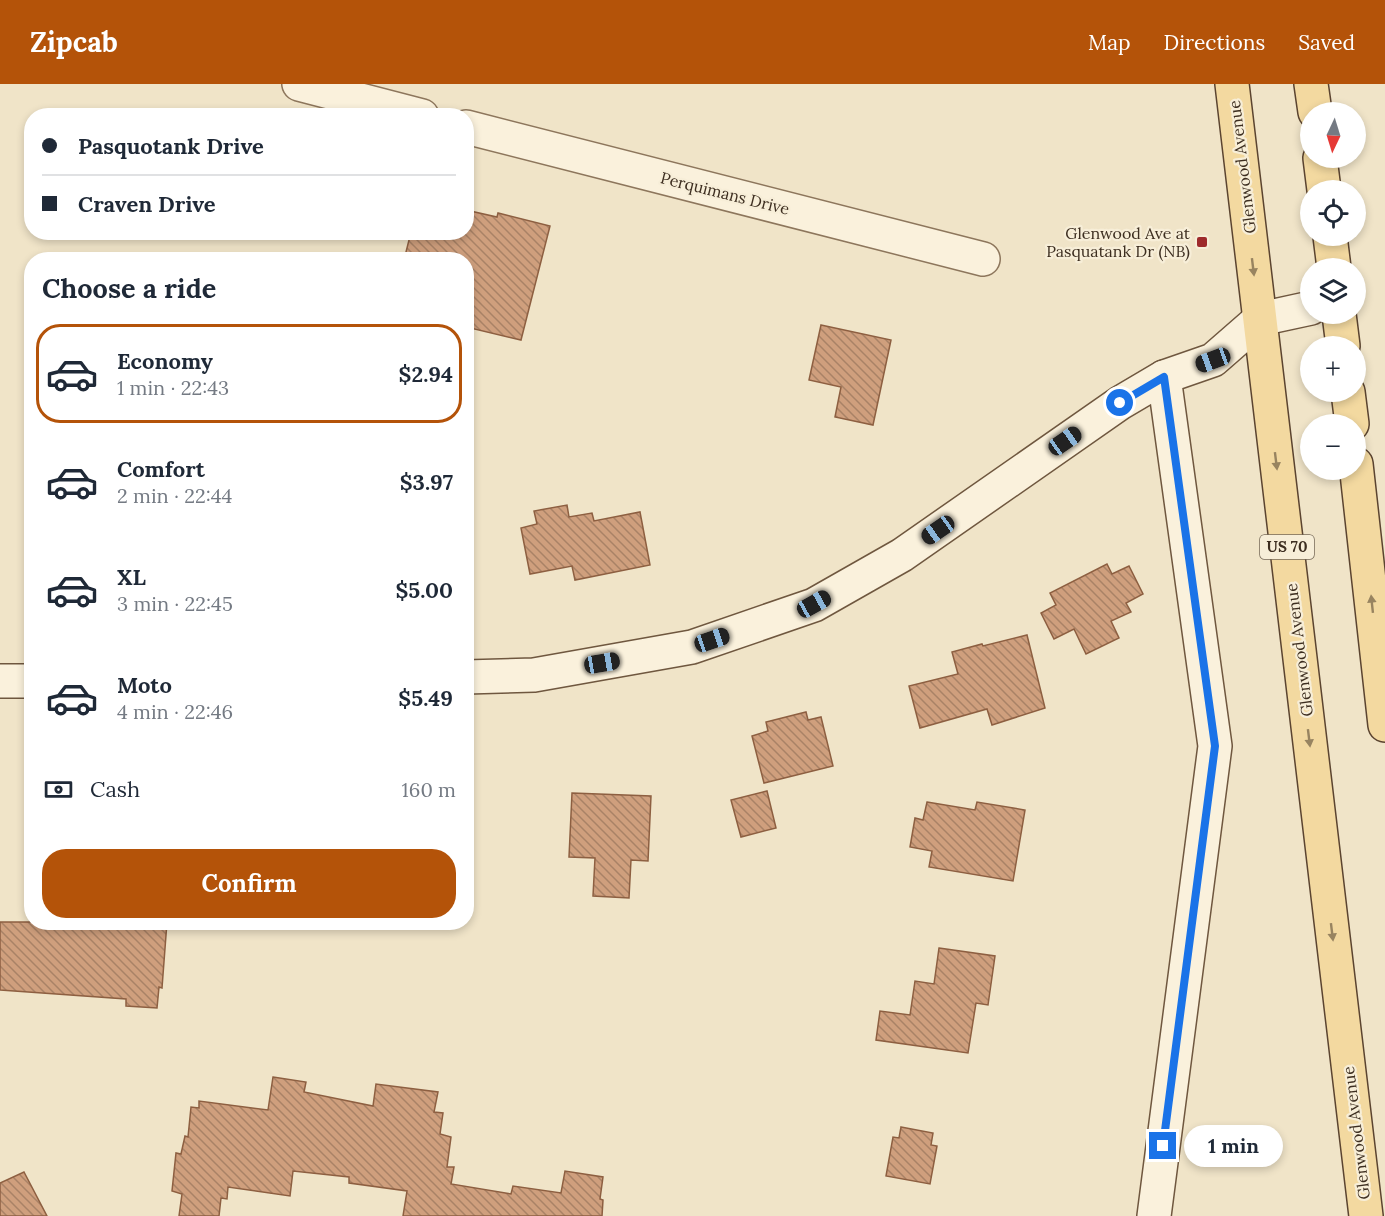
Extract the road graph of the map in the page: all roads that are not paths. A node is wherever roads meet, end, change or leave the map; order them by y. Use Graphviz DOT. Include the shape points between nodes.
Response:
graph roads {
  1 [pos="299,84"];
  2 [pos="1232,84"];
  3 [pos="1311,84"];
  4 [pos="1314,102"];
  5 [pos="391,108"];
  6 [pos="474,129"];
  7 [pos="983,259"];
  8 [pos="1300,310"];
  9 [pos="1260,319"];
  10 [pos="1164,377"];
  11 [pos="1358,480"];
  12 [pos="474,676"];
  13 [pos="0,681"];
  14 [pos="24,681"];
  15 [pos="1385,725"];
  16 [pos="1154,1216"];
  17 [pos="1366,1216"];
  1 -- 5 [label="street"];
  2 -- 9 [label="main road, Glenwood Avenue / US 70, one-way"];
  3 -- 4 [label="main road"];
  6 -- 7 [label="street, Perquimans Drive"];
  8 -- 9 [label="street"];
  9 -- 10 [label="street" via="1213,360"];
  9 -- 17 [label="main road, Glenwood Avenue / US 70, one-way"];
  10 -- 12 [label="street" via="1120,403 902,555 814,604 692,647 534,675"];
  10 -- 16 [label="street" via="1215,746"];
  15 -- 11 [label="main road, one-way"];
  13 -- 14 [label="street"];
}
